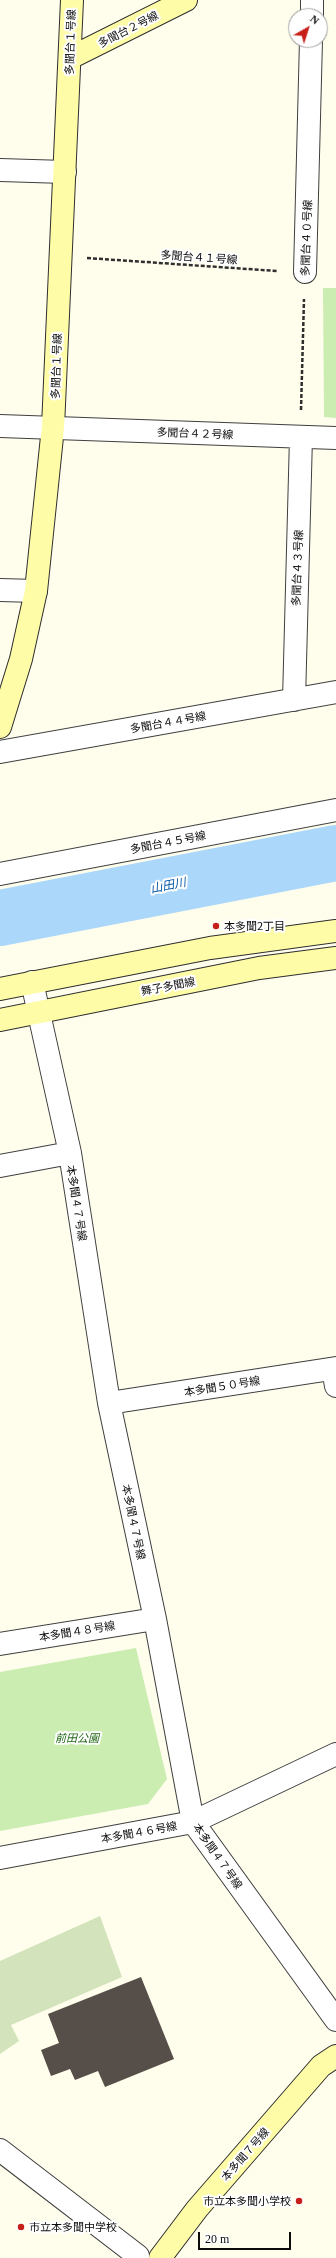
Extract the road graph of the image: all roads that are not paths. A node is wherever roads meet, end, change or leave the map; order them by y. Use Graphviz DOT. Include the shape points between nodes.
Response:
graph roads {
  1 [pos="72,0"];
  2 [pos="186,0"];
  3 [pos="311,48"];
  4 [pos="70,58"];
  5 [pos="0,170"];
  6 [pos="65,172"];
  7 [pos="305,272"];
  8 [pos="0,426"];
  9 [pos="53,427"];
  10 [pos="301,437"];
  11 [pos="336,438"];
  12 [pos="0,590"];
  13 [pos="36,591"];
  14 [pos="336,692"];
  15 [pos="294,700"];
  16 [pos="0,727"];
  17 [pos="0,752"];
  18 [pos="336,810"];
  19 [pos="0,874"];
  20 [pos="336,931"];
  21 [pos="336,958"];
  22 [pos="32,982"];
  23 [pos="0,989"];
  24 [pos="40,1011"];
  25 [pos="0,1020"];
  26 [pos="70,1153"];
  27 [pos="0,1166"];
  28 [pos="335,1374"];
  29 [pos="109,1403"];
  30 [pos="155,1619"];
  31 [pos="0,1644"];
  32 [pos="336,1754"];
  33 [pos="193,1822"];
  34 [pos="0,1858"];
  35 [pos="336,2020"];
  36 [pos="336,2056"];
  37 [pos="0,2150"];
  38 [pos="138,2256"];
  39 [pos="160,2258"];
  1 -- 4 [label="street, 多聞台１号線"];
  2 -- 4 [label="street, 多聞台２号線"];
  3 -- 7 [label="street, 多聞台４０号線"];
  4 -- 6 [label="street, 多聞台１号線"];
  5 -- 6 [label="street"];
  6 -- 9 [label="street, 多聞台１号線"];
  8 -- 9 [label="street, 多聞台４２号線"];
  9 -- 10 [label="street, 多聞台４２号線"];
  9 -- 13 [label="street, 多聞台１号線"];
  10 -- 11 [label="street, 多聞台４２号線"];
  10 -- 15 [label="street, 多聞台４３号線"];
  12 -- 13 [label="street"];
  13 -- 16 [label="street, 多聞台１号線" via="21,659"];
  14 -- 15 [label="street, 多聞台４４号線"];
  15 -- 17 [label="street, 多聞台４４号線"];
  18 -- 19 [label="street, 多聞台４５号線"];
  20 -- 22 [label="street" via="210,948"];
  21 -- 24 [label="street, 舞子多聞線" via="259,968"];
  22 -- 23 [label="street"];
  22 -- 24 [label="street, 本多聞４７号線"];
  24 -- 25 [label="street, 舞子多聞線"];
  24 -- 26 [label="street, 本多聞４７号線"];
  26 -- 27 [label="street"];
  26 -- 29 [label="street, 本多聞４７号線"];
  28 -- 29 [label="street, 本多聞５０号線"];
  29 -- 30 [label="street, 本多聞４７号線"];
  30 -- 31 [label="street, 本多聞４８号線"];
  30 -- 33 [label="street, 本多聞４７号線"];
  32 -- 33 [label="street, 本多聞４６号線"];
  33 -- 34 [label="street, 本多聞４６号線"];
  33 -- 35 [label="street, 本多聞４７号線"];
  36 -- 39 [label="street, 本多聞７号線" via="316,2072 197,2209"];
  37 -- 38 [label="street"];
}
